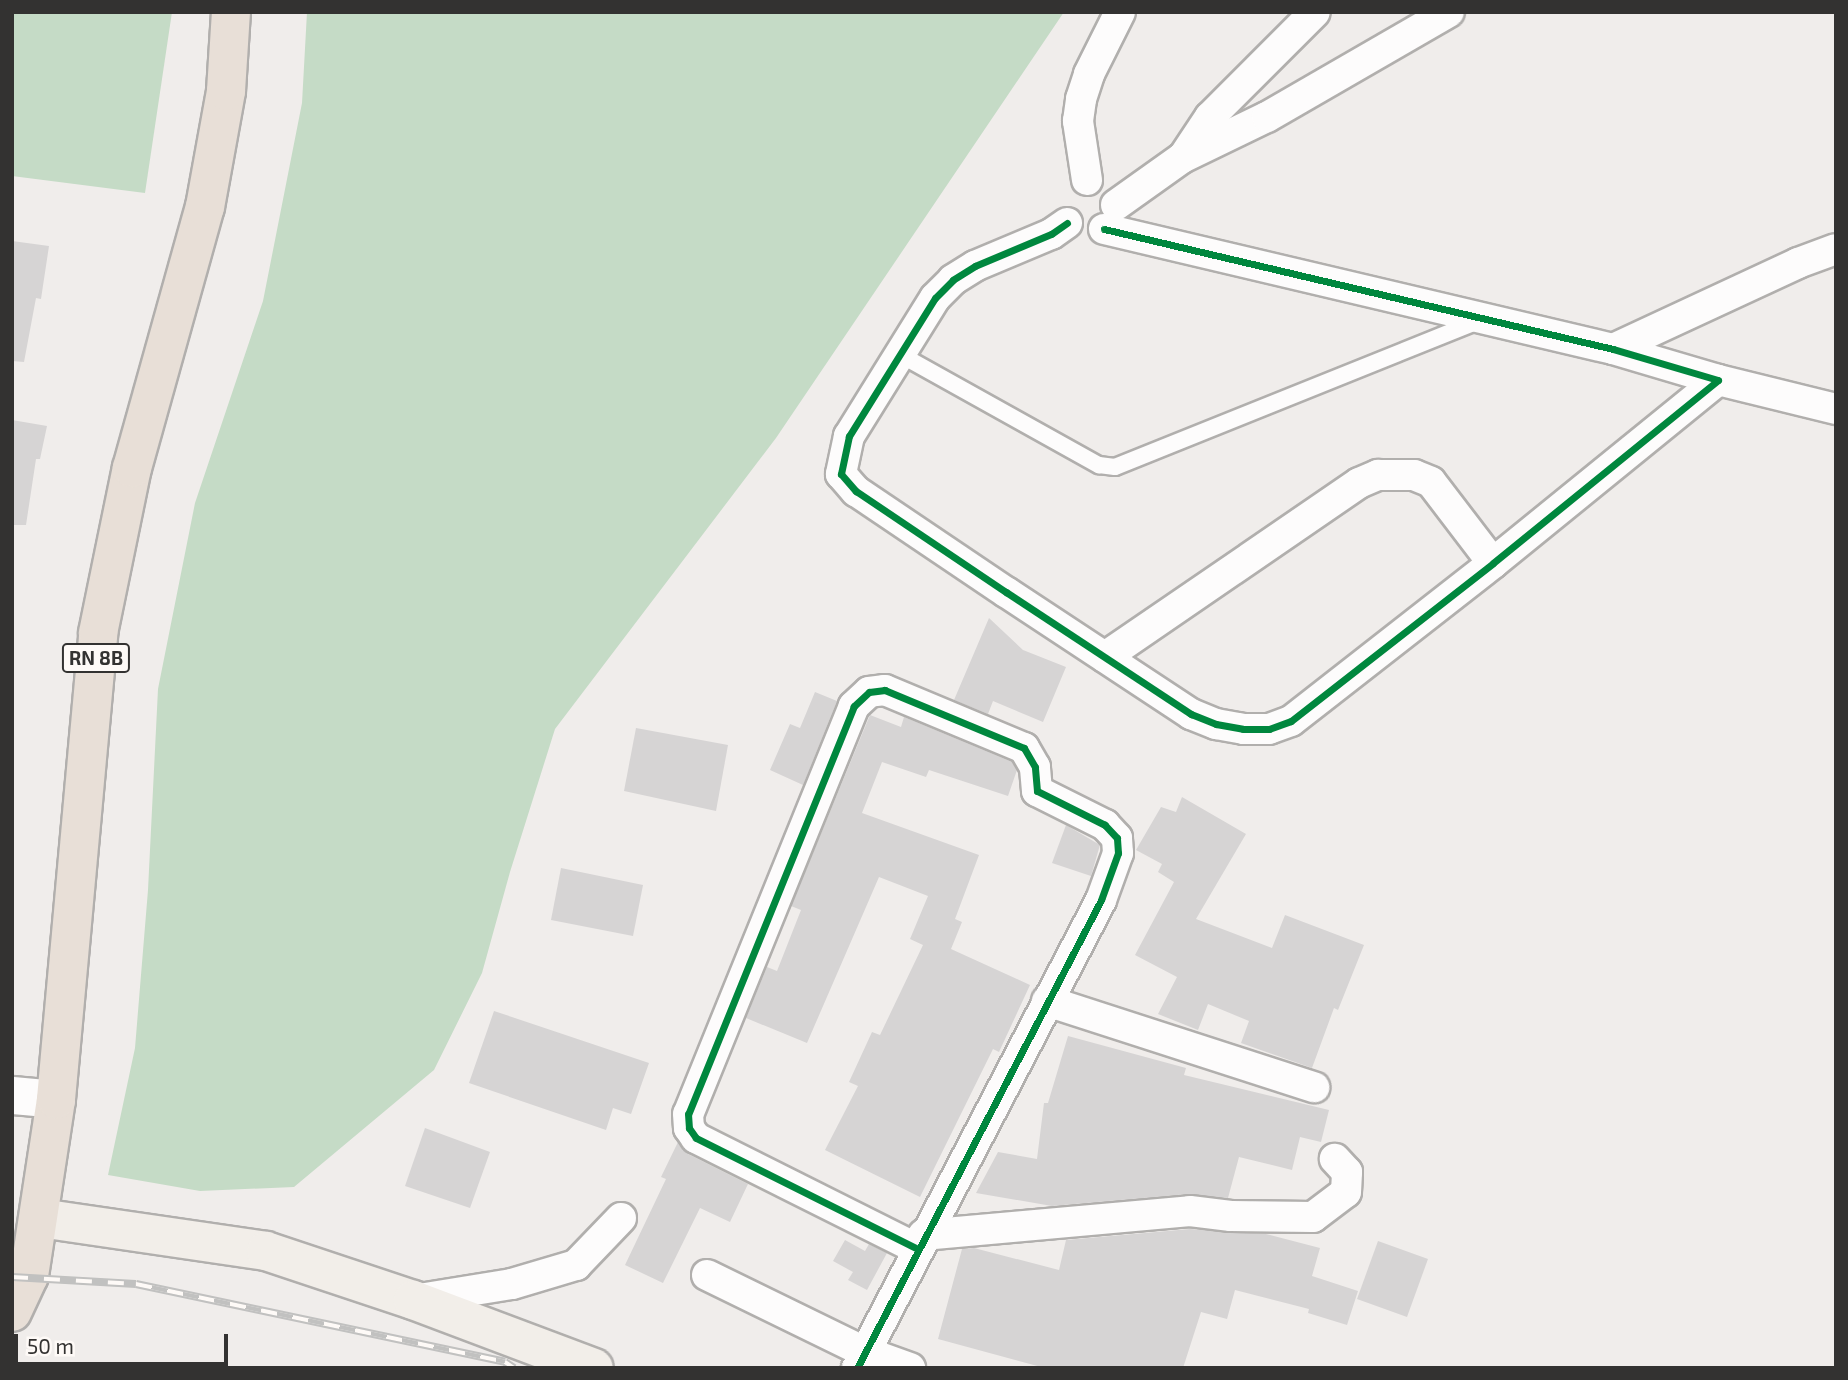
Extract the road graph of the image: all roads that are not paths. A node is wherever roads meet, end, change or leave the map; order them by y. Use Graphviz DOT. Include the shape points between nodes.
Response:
graph roads {
  1 [pos="231,12"];
  2 [pos="1120,12"];
  3 [pos="1315,12"];
  4 [pos="1449,12"];
  5 [pos="1182,158"];
  6 [pos="1087,180"];
  7 [pos="1110,217"];
  8 [pos="1067,223"];
  9 [pos="1836,248"];
  10 [pos="1480,320"];
  11 [pos="1613,349"];
  12 [pos="901,355"];
  13 [pos="1718,380"];
  14 [pos="1836,409"];
  15 [pos="1493,563"];
  16 [pos="1105,657"];
  17 [pos="1047,1001"];
  18 [pos="1314,1087"];
  19 [pos="12,1095"];
  20 [pos="56,1099"];
  21 [pos="1335,1159"];
  22 [pos="40,1218"];
  23 [pos="621,1218"];
  24 [pos="920,1242"];
  25 [pos="707,1275"];
  26 [pos="413,1300"];
  27 [pos="12,1312"];
  28 [pos="861,1360"];
  29 [pos="594,1368"];
  30 [pos="910,1368"];
  1 -- 20 [label="main road, RN 8B" via="226,91 205,207 132,468 98,633"];
  2 -- 6 [label="street" via="1081,99 1078,121"];
  3 -- 5 [label="street" via="1210,117"];
  4 -- 5 [label="street" via="1268,117"];
  5 -- 7 [label="street"];
  6 -- 7 [label="street" via="1101,182 1112,191"];
  6 -- 8 [label="street" via="1064,195"];
  7 -- 8 [label="street" via="1092,234 1077,232"];
  7 -- 10 [label="street"];
  8 -- 12 [label="street" via="975,265 953,280"];
  9 -- 11 [label="street"];
  10 -- 11 [label="street"];
  10 -- 12 [label="lane" via="1115,467 1099,465"];
  11 -- 13 [label="street"];
  12 -- 16 [label="street" via="849,436 841,474 864,497"];
  13 -- 14 [label="street"];
  13 -- 15 [label="street"];
  15 -- 16 [label="street" via="1291,721 1269,729 1243,729 1191,714"];
  15 -- 16 [label="street" via="1431,482 1414,475 1378,475 1359,483"];
  17 -- 18 [label="street"];
  17 -- 24 [label="street"];
  17 -- 24 [label="street" via="1101,900 1118,853 1117,838 1105,825 1037,791 1035,767 1024,748 885,690 869,692 854,705 688,1114 689,1128 696,1138"];
  19 -- 20 [label="street"];
  20 -- 22 [label="main road, RN 8B"];
  21 -- 24 [label="street" via="1347,1172 1346,1192 1313,1217 1190,1211"];
  22 -- 26 [label="main road" via="266,1251"];
  22 -- 27 [label="main road, RN 8B" via="29,1276"];
  23 -- 26 [label="street" via="576,1265 512,1284"];
  24 -- 28 [label="street"];
  25 -- 28 [label="street"];
  26 -- 29 [label="main road"];
  28 -- 30 [label="street"];
}
